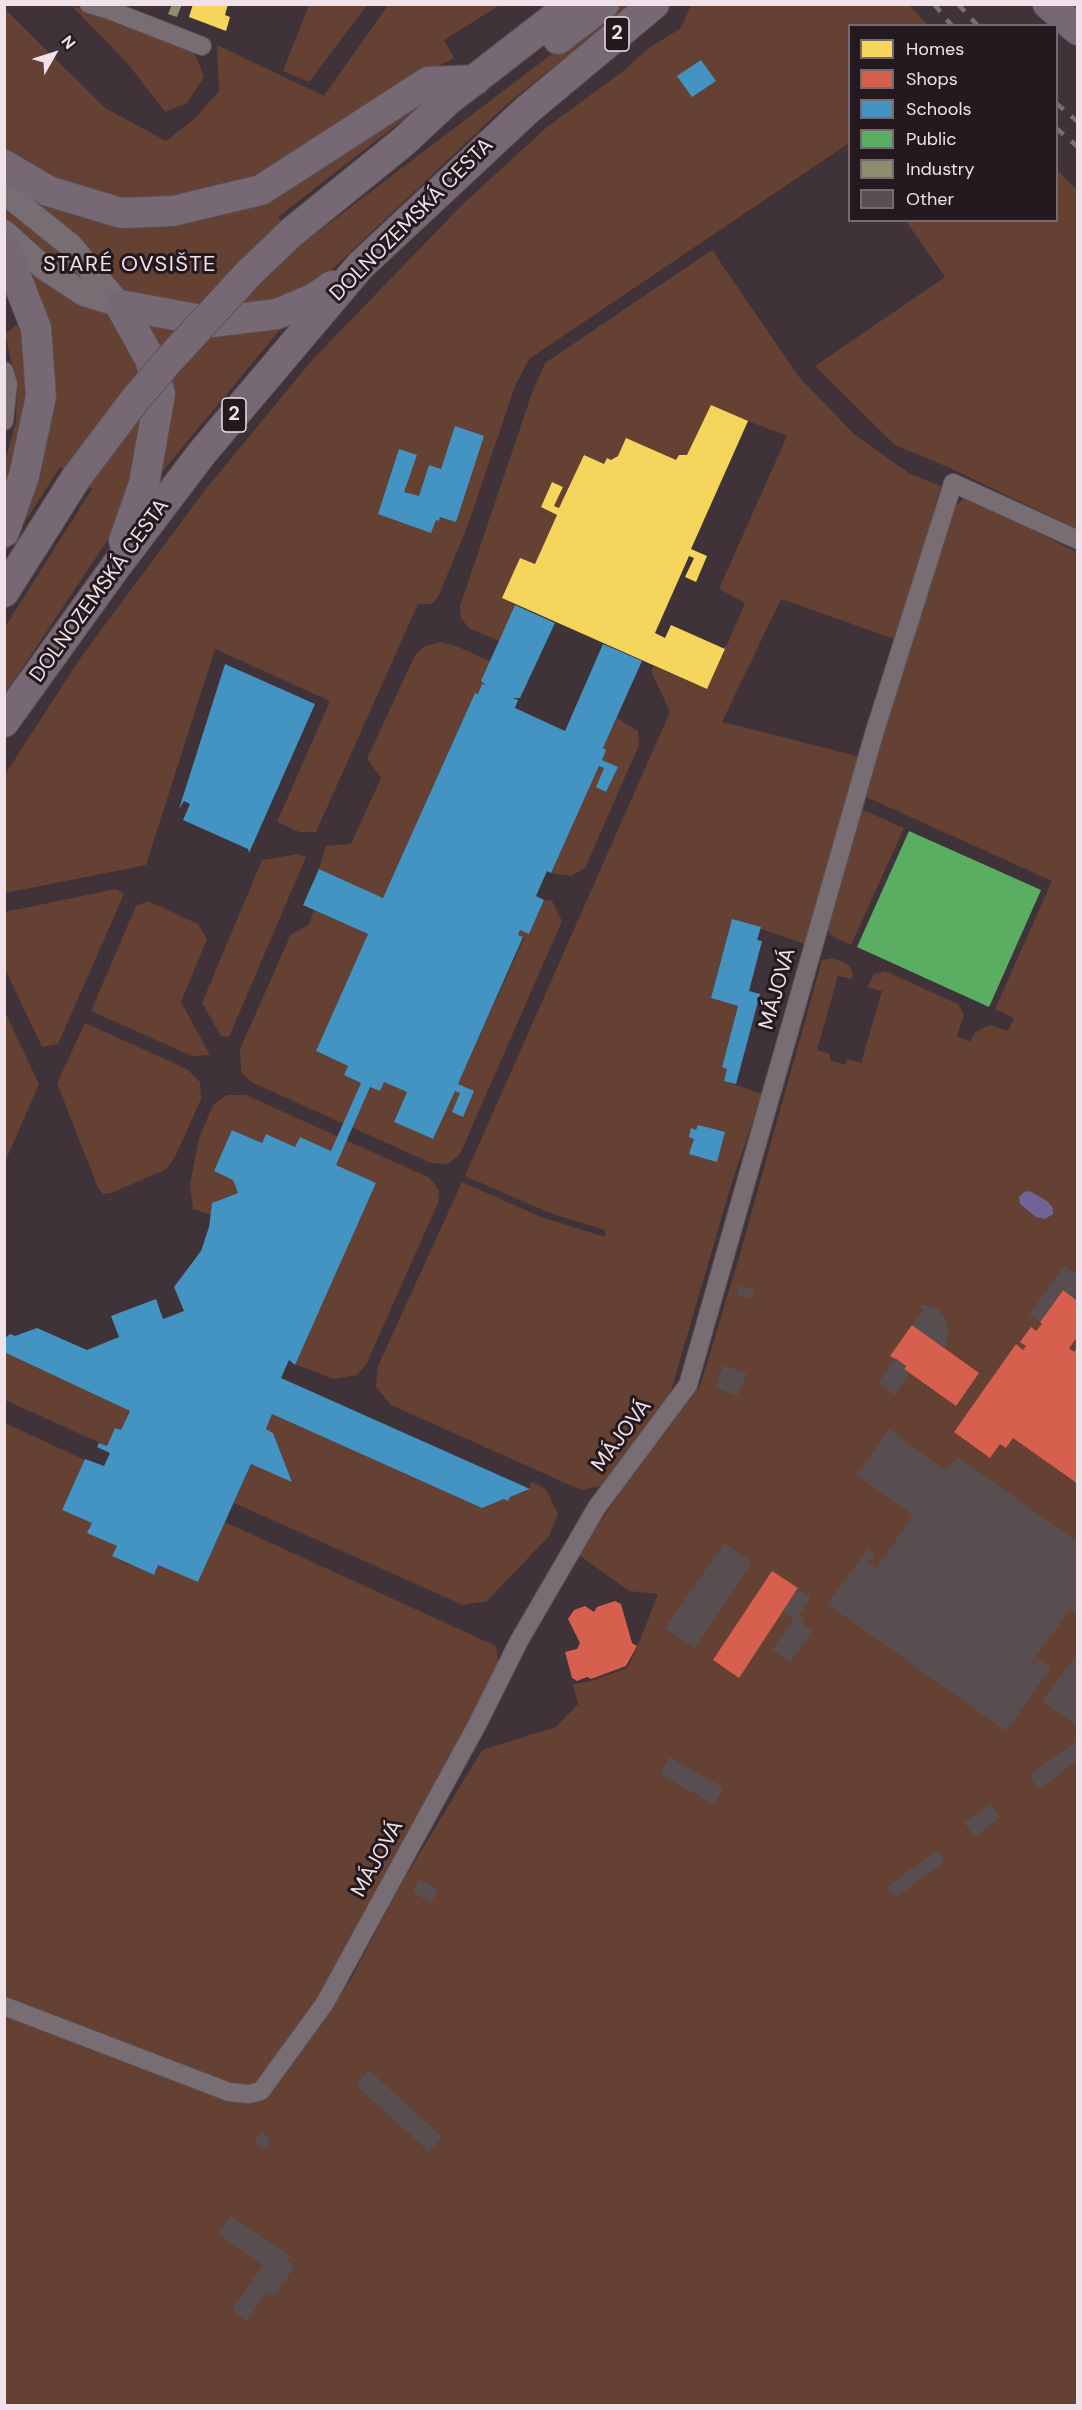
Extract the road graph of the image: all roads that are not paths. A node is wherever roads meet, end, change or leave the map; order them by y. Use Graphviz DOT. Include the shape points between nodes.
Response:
graph roads {
  1 [pos="89,4"];
  2 [pos="572,4"];
  3 [pos="604,4"];
  4 [pos="654,4"];
  5 [pos="1048,4"];
  6 [pos="1077,30"];
  7 [pos="202,46"];
  8 [pos="475,80"];
  9 [pos="403,142"];
  10 [pos="4,165"];
  11 [pos="4,192"];
  12 [pos="4,232"];
  13 [pos="4,246"];
  14 [pos="360,266"];
  15 [pos="120,305"];
  16 [pos="6,378"];
  17 [pos="4,421"];
  18 [pos="4,532"];
  19 [pos="1077,540"];
  20 [pos="114,569"];
  21 [pos="4,592"];
  22 [pos="4,722"];
  23 [pos="4,2006"];
  1 -- 7 [label="street"];
  2 -- 8 [label="main road"];
  3 -- 9 [label="main road" via="458,113"];
  4 -- 14 [label="main road, DOLNOZEMSKÁ CESTA / 2" via="505,129"];
  5 -- 6 [label="main road"];
  8 -- 9 [label="main road"];
  8 -- 10 [label="main road" via="428,82 261,190 173,211 121,213 48,192"];
  9 -- 21 [label="main road, bridge" via="292,232 168,361 76,478"];
  11 -- 15 [label="street" via="70,245"];
  12 -- 15 [label="street" via="44,267 84,294"];
  13 -- 18 [label="main road" via="36,328 41,396 24,476"];
  14 -- 15 [label="main road" via="315,298 277,314 212,322"];
  14 -- 20 [label="main road, DOLNOZEMSKÁ CESTA / 2" via="202,453"];
  15 -- 20 [label="main road" via="150,359 160,394 144,484"];
  16 -- 17 [label="street"];
  19 -- 23 [label="street, MÁJOVÁ" via="953,483 874,734 688,1385 597,1507 519,1641 325,2003 261,2091 229,2092"];
  20 -- 22 [label="main road, DOLNOZEMSKÁ CESTA / 2"];
}
